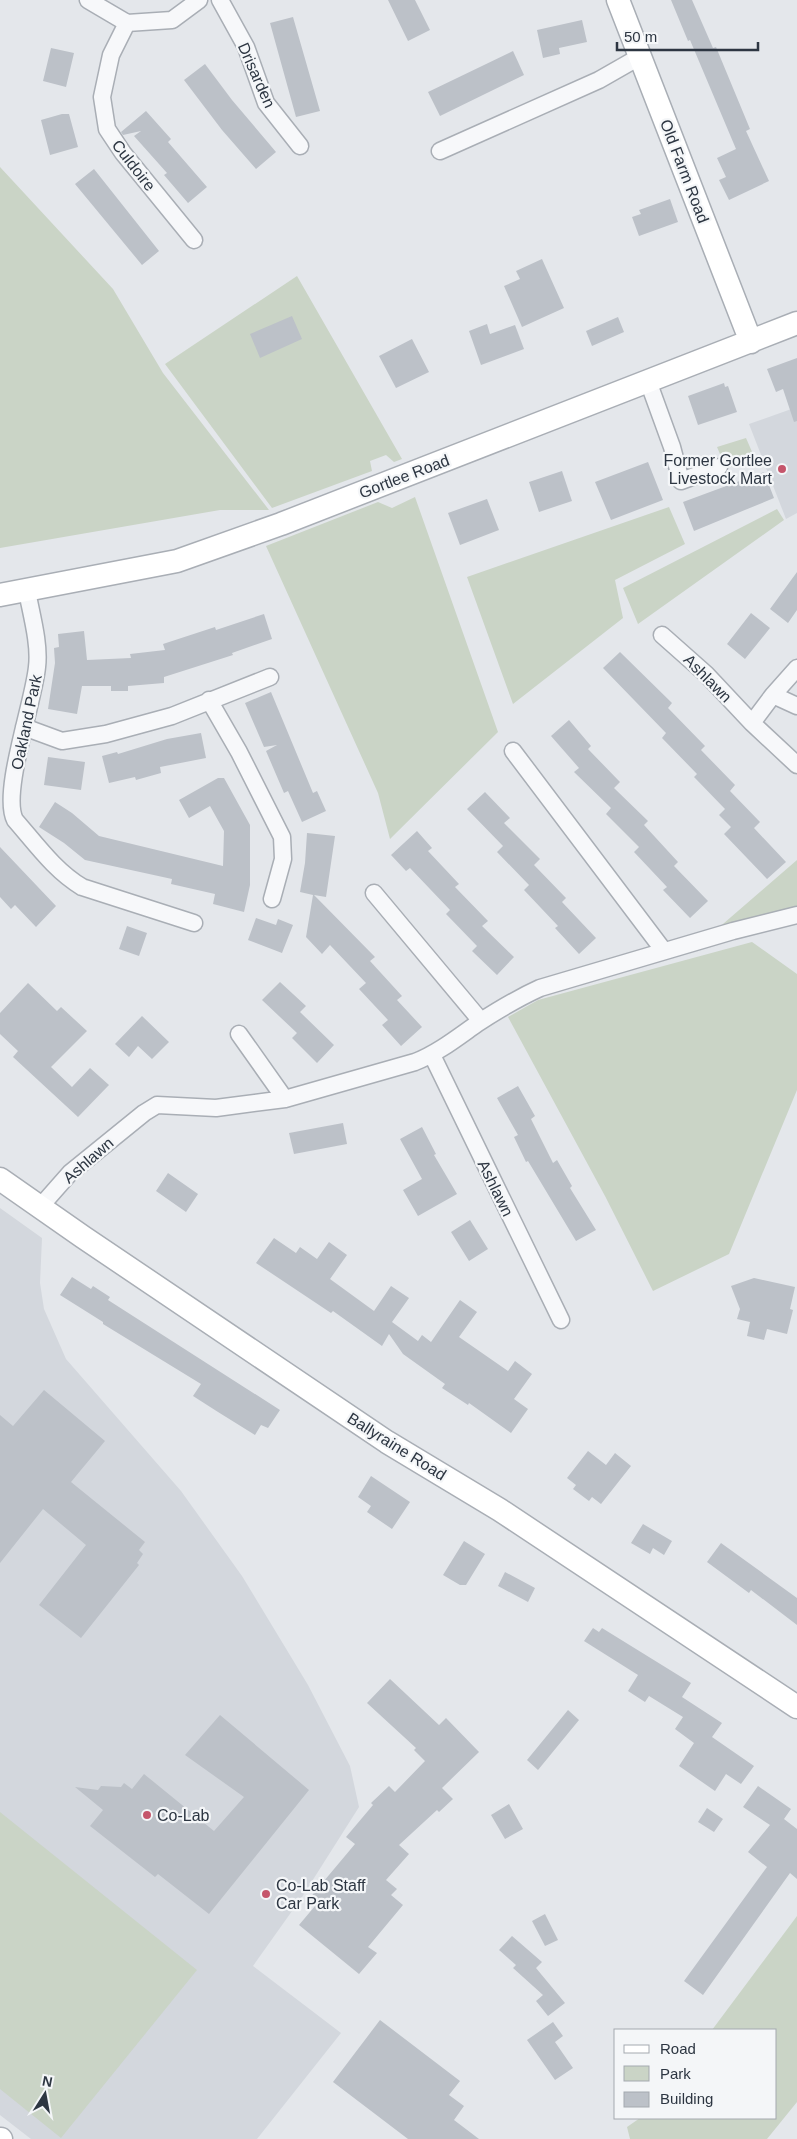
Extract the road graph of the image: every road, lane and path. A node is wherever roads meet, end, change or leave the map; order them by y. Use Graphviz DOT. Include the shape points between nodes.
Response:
graph roads {
  1 [pos="88,0"];
  2 [pos="199,0"];
  3 [pos="220,0"];
  4 [pos="618,0"];
  5 [pos="127,23"];
  6 [pos="641,56"];
  7 [pos="300,146"];
  8 [pos="440,151"];
  9 [pos="194,240"];
  10 [pos="797,323"];
  11 [pos="751,342"];
  12 [pos="648,382"];
  13 [pos="719,467"];
  14 [pos="27,591"];
  15 [pos="0,595"];
  16 [pos="662,635"];
  17 [pos="797,668"];
  18 [pos="270,677"];
  19 [pos="773,695"];
  20 [pos="210,700"];
  21 [pos="797,706"];
  22 [pos="752,723"];
  23 [pos="24,728"];
  24 [pos="513,751"];
  25 [pos="797,765"];
  26 [pos="374,893"];
  27 [pos="272,899"];
  28 [pos="797,915"];
  29 [pos="194,923"];
  30 [pos="664,951"];
  31 [pos="481,1022"];
  32 [pos="239,1034"];
  33 [pos="432,1056"];
  34 [pos="285,1099"];
  35 [pos="0,1179"];
  36 [pos="40,1207"];
  37 [pos="561,1320"];
  38 [pos="797,1707"];
  1 -- 5 [label="street"];
  2 -- 5 [label="street" via="172,20"];
  3 -- 7 [label="street, Drisarden" via="246,47 266,103"];
  4 -- 6 [label="street, Old Farm Road"];
  5 -- 9 [label="street, Culdoire" via="111,55 102,97 107,129"];
  6 -- 8 [label="street" via="599,80"];
  6 -- 11 [label="street, Old Farm Road"];
  10 -- 11 [label="street, Gortlee Road"];
  11 -- 12 [label="street, Gortlee Road"];
  12 -- 13 [label="street" via="681,480"];
  12 -- 14 [label="street, Gortlee Road" via="177,561"];
  14 -- 15 [label="street, Gortlee Road"];
  14 -- 23 [label="street, Oakland Park" via="38,657"];
  16 -- 22 [label="street, Ashlawn" via="706,674"];
  17 -- 19 [label="street"];
  18 -- 20 [label="street"];
  19 -- 21 [label="street"];
  19 -- 22 [label="street"];
  20 -- 23 [label="street" via="172,716 106,734 62,740"];
  20 -- 27 [label="street" via="282,837 283,859"];
  22 -- 25 [label="street, Ashlawn"];
  23 -- 29 [label="street, Oakland Park" via="13,786 11,812 15,820 70,880 93,892"];
  24 -- 30 [label="street"];
  26 -- 31 [label="street"];
  28 -- 30 [label="street, Ashlawn"];
  30 -- 31 [label="street, Ashlawn" via="540,988"];
  31 -- 33 [label="street, Ashlawn"];
  32 -- 34 [label="street"];
  33 -- 34 [label="street, Ashlawn"];
  33 -- 37 [label="street, Ashlawn"];
  34 -- 36 [label="street, Ashlawn" via="216,1108 157,1105 70,1173"];
  35 -- 36 [label="street, Ballyraine Road"];
  36 -- 38 [label="street, Ballyraine Road" via="379,1436 500,1510"];
}
